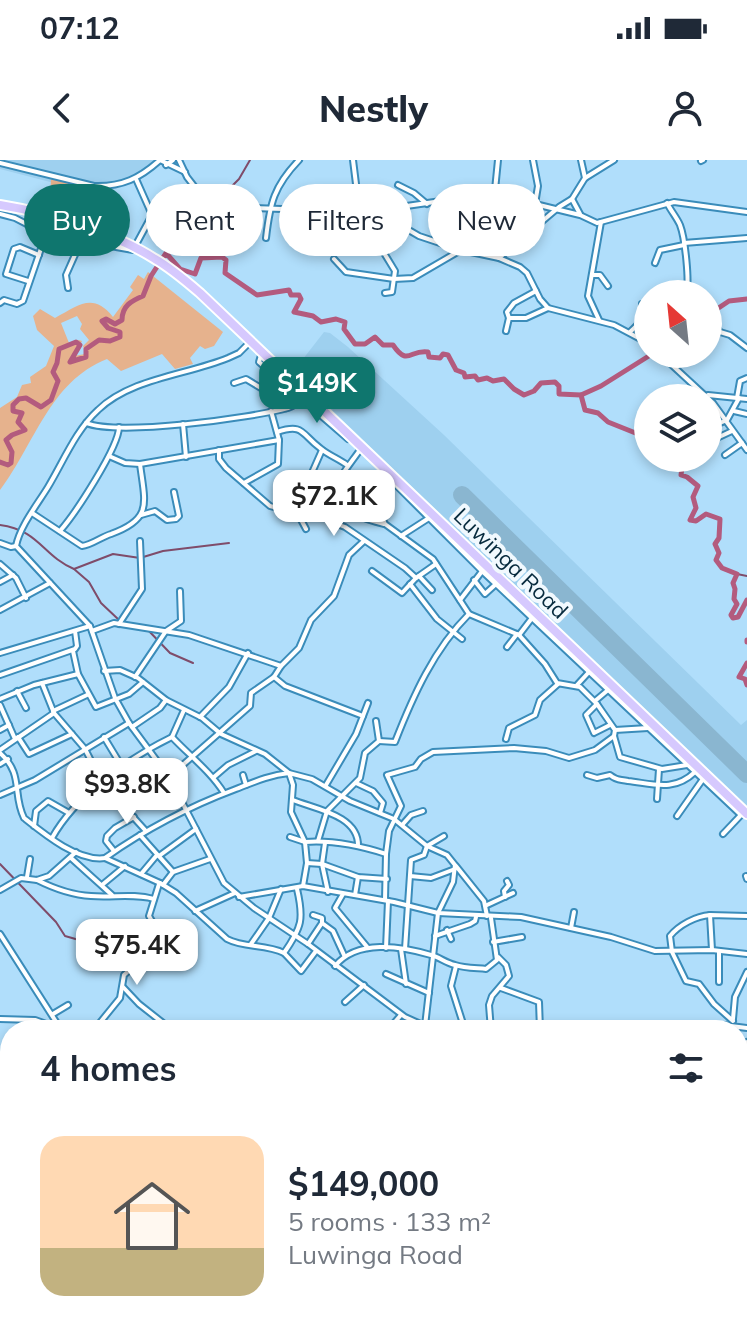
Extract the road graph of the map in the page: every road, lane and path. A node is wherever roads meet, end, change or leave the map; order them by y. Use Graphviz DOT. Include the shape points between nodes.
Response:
graph roads {
  1 [pos="160,160"];
  2 [pos="176,160"];
  3 [pos="299,160"];
  4 [pos="353,160"];
  5 [pos="498,160"];
  6 [pos="533,160"];
  7 [pos="581,160"];
  8 [pos="612,161"];
  9 [pos="0,163"];
  10 [pos="166,165"];
  11 [pos="185,172"];
  12 [pos="585,178"];
  13 [pos="136,179"];
  14 [pos="193,184"];
  15 [pos="356,184"];
  16 [pos="496,184"];
  17 [pos="538,184"];
  18 [pos="412,193"];
  19 [pos="572,199"];
  20 [pos="146,202"];
  21 [pos="667,203"];
  22 [pos="427,204"];
  23 [pos="0,205"];
  24 [pos="412,206"];
  25 [pos="263,208"];
  26 [pos="270,208"];
  27 [pos="279,208"];
  28 [pos="545,208"];
  29 [pos="555,211"];
  30 [pos="747,212"];
  31 [pos="0,214"];
  32 [pos="580,215"];
  33 [pos="601,222"];
  34 [pos="24,223"];
  35 [pos="146,227"];
  36 [pos="266,238"];
  37 [pos="747,238"];
  38 [pos="684,244"];
  39 [pos="136,248"];
  40 [pos="24,249"];
  41 [pos="130,249"];
  42 [pos="39,256"];
  43 [pos="74,256"];
  44 [pos="387,256"];
  45 [pos="451,256"];
  46 [pos="490,256"];
  47 [pos="499,258"];
  48 [pos="334,259"];
  49 [pos="655,263"];
  50 [pos="592,275"];
  51 [pos="394,279"];
  52 [pos="690,280"];
  53 [pos="28,281"];
  54 [pos="608,286"];
  55 [pos="68,288"];
  56 [pos="536,291"];
  57 [pos="385,293"];
  58 [pos="0,303"];
  59 [pos="548,308"];
  60 [pos="509,318"];
  61 [pos="599,321"];
  62 [pos="634,329"];
  63 [pos="506,331"];
  64 [pos="630,332"];
  65 [pos="722,333"];
  66 [pos="634,334"];
  67 [pos="252,340"];
  68 [pos="746,345"];
  69 [pos="676,368"];
  70 [pos="747,378"];
  71 [pos="234,383"];
  72 [pos="694,384"];
  73 [pos="305,396"];
  74 [pos="722,396"];
  75 [pos="738,398"];
  76 [pos="747,399"];
  77 [pos="286,408"];
  78 [pos="271,411"];
  79 [pos="734,411"];
  80 [pos="722,414"];
  81 [pos="747,414"];
  82 [pos="727,420"];
  83 [pos="722,422"];
  84 [pos="86,423"];
  85 [pos="183,424"];
  86 [pos="119,427"];
  87 [pos="732,431"];
  88 [pos="277,432"];
  89 [pos="722,436"];
  90 [pos="279,440"];
  91 [pos="742,443"];
  92 [pos="361,448"];
  93 [pos="747,449"];
  94 [pos="219,450"];
  95 [pos="322,450"];
  96 [pos="725,455"];
  97 [pos="109,456"];
  98 [pos="186,457"];
  99 [pos="140,464"];
  100 [pos="347,465"];
  101 [pos="395,480"];
  102 [pos="244,483"];
  103 [pos="174,492"];
  104 [pos="374,501"];
  105 [pos="299,502"];
  106 [pos="289,512"];
  107 [pos="32,513"];
  108 [pos="298,514"];
  109 [pos="141,515"];
  110 [pos="429,518"];
  111 [pos="385,524"];
  112 [pos="306,529"];
  113 [pos="60,531"];
  114 [pos="401,536"];
  115 [pos="140,541"];
  116 [pos="364,541"];
  117 [pos="1,546"];
  118 [pos="16,546"];
  119 [pos="0,564"];
  120 [pos="436,564"];
  121 [pos="484,568"];
  122 [pos="372,571"];
  123 [pos="13,575"];
  124 [pos="417,577"];
  125 [pos="474,580"];
  126 [pos="0,582"];
  127 [pos="50,583"];
  128 [pos="410,584"];
  129 [pos="496,584"];
  130 [pos="432,590"];
  131 [pos="180,591"];
  132 [pos="26,598"];
  133 [pos="460,600"];
  134 [pos="0,610"];
  135 [pos="469,614"];
  136 [pos="535,615"];
  137 [pos="119,624"];
  138 [pos="91,628"];
  139 [pos="75,631"];
  140 [pos="166,631"];
  141 [pos="452,631"];
  142 [pos="518,634"];
  143 [pos="462,639"];
  144 [pos="507,647"];
  145 [pos="73,651"];
  146 [pos="0,653"];
  147 [pos="248,653"];
  148 [pos="281,666"];
  149 [pos="591,669"];
  150 [pos="104,671"];
  151 [pos="78,674"];
  152 [pos="0,675"];
  153 [pos="135,677"];
  154 [pos="274,677"];
  155 [pos="602,680"];
  156 [pos="143,682"];
  157 [pos="42,683"];
  158 [pos="558,684"];
  159 [pos="577,685"];
  160 [pos="608,690"];
  161 [pos="17,691"];
  162 [pos="87,694"];
  163 [pos="619,696"];
  164 [pos="115,698"];
  165 [pos="166,700"];
  166 [pos="0,702"];
  167 [pos="596,702"];
  168 [pos="368,703"];
  169 [pos="26,708"];
  170 [pos="184,710"];
  171 [pos="54,712"];
  172 [pos="363,716"];
  173 [pos="200,717"];
  174 [pos="376,721"];
  175 [pos="9,725"];
  176 [pos="131,725"];
  177 [pos="652,727"];
  178 [pos="0,730"];
  179 [pos="613,730"];
  180 [pos="72,734"];
  181 [pos="221,734"];
  182 [pos="104,737"];
  183 [pos="172,737"];
  184 [pos="16,738"];
  185 [pos="506,739"];
  186 [pos="379,741"];
  187 [pos="150,748"];
  188 [pos="85,749"];
  189 [pos="257,750"];
  190 [pos="0,751"];
  191 [pos="192,758"];
  192 [pos="8,759"];
  193 [pos="689,763"];
  194 [pos="0,764"];
  195 [pos="163,765"];
  196 [pos="122,766"];
  197 [pos="659,768"];
  198 [pos="695,772"];
  199 [pos="289,773"];
  200 [pos="243,775"];
  201 [pos="587,775"];
  202 [pos="169,777"];
  203 [pos="214,777"];
  204 [pos="703,779"];
  205 [pos="101,782"];
  206 [pos="356,783"];
  207 [pos="246,785"];
  208 [pos="326,785"];
  209 [pos="658,786"];
  210 [pos="19,787"];
  211 [pos="225,793"];
  212 [pos="0,795"];
  213 [pos="341,796"];
  214 [pos="118,799"];
  215 [pos="657,799"];
  216 [pos="293,800"];
  217 [pos="186,809"];
  218 [pos="327,811"];
  219 [pos="423,811"];
  220 [pos="69,813"];
  221 [pos="380,813"];
  222 [pos="744,814"];
  223 [pos="677,816"];
  224 [pos="134,817"];
  225 [pos="394,819"];
  226 [pos="403,824"];
  227 [pos="34,826"];
  228 [pos="196,829"];
  229 [pos="145,830"];
  230 [pos="140,834"];
  231 [pos="723,834"];
  232 [pos="444,836"];
  233 [pos="290,837"];
  234 [pos="52,838"];
  235 [pos="318,841"];
  236 [pos="305,842"];
  237 [pos="325,843"];
  238 [pos="427,846"];
  239 [pos="358,847"];
  240 [pos="114,851"];
  241 [pos="76,852"];
  242 [pos="386,854"];
  243 [pos="158,856"];
  244 [pos="71,858"];
  245 [pos="105,858"];
  246 [pos="30,859"];
  247 [pos="210,859"];
  248 [pos="307,863"];
  249 [pos="322,864"];
  250 [pos="125,866"];
  251 [pos="455,867"];
  252 [pos="173,872"];
  253 [pos="141,874"];
  254 [pos="410,876"];
  255 [pos="27,877"];
  256 [pos="358,877"];
  257 [pos="387,879"];
  258 [pos="37,880"];
  259 [pos="507,881"];
  260 [pos="161,884"];
  261 [pos="101,886"];
  262 [pos="303,886"];
  263 [pos="281,889"];
  264 [pos="297,889"];
  265 [pos="0,890"];
  266 [pos="328,892"];
  267 [pos="513,893"];
  268 [pos="343,894"];
  269 [pos="112,895"];
  270 [pos="237,895"];
  271 [pos="355,895"];
  272 [pos="505,897"];
  273 [pos="154,899"];
  274 [pos="386,901"];
  275 [pos="407,905"];
  276 [pos="487,905"];
  277 [pos="195,911"];
  278 [pos="574,912"];
  279 [pos="438,913"];
  280 [pos="313,915"];
  281 [pos="710,915"];
  282 [pos="489,916"];
  283 [pos="747,916"];
  284 [pos="269,918"];
  285 [pos="476,919"];
  286 [pos="322,923"];
  287 [pos="571,928"];
  288 [pos="447,930"];
  289 [pos="476,931"];
  290 [pos="0,934"];
  291 [pos="296,936"];
  292 [pos="435,936"];
  293 [pos="522,937"];
  294 [pos="451,939"];
  295 [pos="493,942"];
  296 [pos="251,944"];
  297 [pos="308,944"];
  298 [pos="368,948"];
  299 [pos="386,948"];
  300 [pos="403,949"];
  301 [pos="317,950"];
  302 [pos="712,950"];
  303 [pos="719,951"];
  304 [pos="672,952"];
  305 [pos="284,953"];
  306 [pos="747,954"];
  307 [pos="344,955"];
  308 [pos="432,955"];
  309 [pos="497,956"];
  310 [pos="335,966"];
  311 [pos="456,966"];
  312 [pos="747,972"];
  313 [pos="386,974"];
  314 [pos="719,982"];
  315 [pos="406,984"];
  316 [pos="364,985"];
  317 [pos="123,986"];
  318 [pos="744,986"];
  319 [pos="501,988"];
  320 [pos="429,993"];
  321 [pos="345,1002"];
  322 [pos="68,1005"];
  323 [pos="53,1014"];
  324 [pos="401,1015"];
  325 [pos="0,1019"];
  326 [pos="30,1020"];
  327 [pos="57,1020"];
  328 [pos="102,1020"];
  329 [pos="159,1020"];
  330 [pos="397,1020"];
  331 [pos="412,1020"];
  332 [pos="426,1020"];
  333 [pos="462,1020"];
  334 [pos="490,1020"];
  335 [pos="540,1020"];
  336 [pos="730,1020"];
  337 [pos="733,1020"];
  1 -- 10 [label="street"];
  1 -- 13 [label="street"];
  2 -- 10 [label="street"];
  2 -- 11 [label="street"];
  3 -- 26 [label="street" via="281,179"];
  4 -- 15 [label="street"];
  5 -- 16 [label="street"];
  6 -- 17 [label="street"];
  7 -- 12 [label="street"];
  8 -- 12 [label="street"];
  9 -- 13 [label="street" via="94,186"];
  10 -- 11 [label="street"];
  11 -- 14 [label="street"];
  12 -- 19 [label="street"];
  13 -- 20 [label="street"];
  18 -- 22 [label="street"];
  19 -- 29 [label="street"];
  19 -- 32 [label="street"];
  21 -- 30 [label="street"];
  21 -- 33 [label="street"];
  21 -- 38 [label="street"];
  22 -- 24 [label="street"];
  23 -- 39 [label="highway, Luwinga Road" via="59,219"];
  25 -- 26 [label="street"];
  26 -- 27 [label="street"];
  26 -- 36 [label="street"];
  28 -- 29 [label="street"];
  29 -- 32 [label="street"];
  29 -- 47 [label="street"];
  31 -- 34 [label="street"];
  32 -- 33 [label="street"];
  33 -- 50 [label="street"];
  35 -- 39 [label="street"];
  37 -- 38 [label="street"];
  38 -- 49 [label="street" via="660,250"];
  38 -- 52 [label="street"];
  39 -- 41 [label="street"];
  39 -- 67 [label="highway, Luwinga Road" via="194,288"];
  40 -- 53 [label="street" via="14,249 6,274"];
  42 -- 53 [label="street"];
  43 -- 55 [label="street" via="66,275"];
  44 -- 51 [label="street" via="395,268"];
  45 -- 51 [label="street" via="418,277"];
  46 -- 47 [label="street"];
  47 -- 56 [label="street" via="523,270"];
  48 -- 51 [label="street" via="346,272"];
  50 -- 54 [label="street" via="600,275"];
  50 -- 61 [label="street" via="588,296"];
  51 -- 57 [label="street" via="392,292"];
  53 -- 58 [label="street" via="23,301"];
  56 -- 59 [label="street"];
  56 -- 60 [label="street" via="509,307"];
  59 -- 60 [label="street" via="526,318"];
  59 -- 61 [label="street"];
  60 -- 63 [label="street"];
  61 -- 64 [label="street"];
  62 -- 64 [label="street"];
  64 -- 66 [label="street"];
  65 -- 68 [label="street"];
  67 -- 73 [label="highway, Luwinga Road"];
  67 -- 84 [label="street" via="228,358 120,395"];
  69 -- 72 [label="street"];
  70 -- 75 [label="street" via="740,381"];
  71 -- 77 [label="street" via="246,379"];
  73 -- 77 [label="street"];
  73 -- 92 [label="highway, Luwinga Road"];
  74 -- 75 [label="street"];
  75 -- 76 [label="street"];
  75 -- 79 [label="street"];
  77 -- 78 [label="street"];
  78 -- 85 [label="street"];
  78 -- 88 [label="street"];
  79 -- 81 [label="street"];
  79 -- 82 [label="street"];
  80 -- 82 [label="street"];
  82 -- 83 [label="street"];
  82 -- 87 [label="street"];
  84 -- 86 [label="street"];
  84 -- 107 [label="street"];
  85 -- 86 [label="street"];
  85 -- 98 [label="street"];
  86 -- 97 [label="street"];
  87 -- 89 [label="street"];
  87 -- 91 [label="street"];
  88 -- 90 [label="street"];
  88 -- 95 [label="street" via="294,427"];
  90 -- 94 [label="street"];
  90 -- 102 [label="street" via="277,466"];
  91 -- 93 [label="street"];
  91 -- 96 [label="street"];
  92 -- 100 [label="street"];
  92 -- 101 [label="highway, Luwinga Road"];
  94 -- 98 [label="street"];
  94 -- 102 [label="street" via="221,461"];
  95 -- 100 [label="street"];
  95 -- 105 [label="street"];
  97 -- 99 [label="street"];
  97 -- 113 [label="street"];
  98 -- 99 [label="street"];
  99 -- 109 [label="street"];
  100 -- 116 [label="street" via="331,494 330,508 337,524"];
  101 -- 104 [label="street"];
  101 -- 110 [label="street"];
  101 -- 121 [label="highway, Luwinga Road"];
  102 -- 106 [label="street" via="270,506"];
  103 -- 109 [label="street" via="176,519 167,520 155,511"];
  104 -- 111 [label="street"];
  104 -- 111 [label="street" via="362,498 354,508 364,518"];
  105 -- 106 [label="street"];
  105 -- 108 [label="street"];
  106 -- 108 [label="street"];
  107 -- 113 [label="street"];
  107 -- 118 [label="street"];
  108 -- 112 [label="street"];
  109 -- 113 [label="street" via="134,524 86,546"];
  110 -- 114 [label="street"];
  110 -- 121 [label="street"];
  111 -- 114 [label="street"];
  114 -- 120 [label="street"];
  115 -- 137 [label="street" via="142,589"];
  116 -- 124 [label="street"];
  116 -- 148 [label="street" via="349,555 334,596"];
  117 -- 118 [label="street"];
  118 -- 127 [label="street"];
  119 -- 123 [label="street"];
  120 -- 124 [label="street"];
  120 -- 133 [label="street"];
  121 -- 125 [label="street"];
  121 -- 129 [label="street"];
  121 -- 136 [label="highway, Luwinga Road"];
  122 -- 128 [label="street" via="402,593"];
  123 -- 126 [label="street"];
  123 -- 132 [label="street"];
  124 -- 128 [label="street"];
  124 -- 130 [label="street"];
  125 -- 129 [label="street" via="485,594"];
  125 -- 133 [label="street"];
  127 -- 132 [label="street"];
  127 -- 138 [label="street"];
  128 -- 141 [label="street"];
  129 -- 136 [label="street"];
  131 -- 140 [label="street" via="182,618"];
  132 -- 134 [label="street"];
  133 -- 135 [label="street"];
  135 -- 141 [label="street"];
  135 -- 142 [label="street"];
  136 -- 142 [label="street"];
  136 -- 149 [label="highway, Luwinga Road"];
  137 -- 138 [label="street"];
  137 -- 140 [label="street"];
  138 -- 139 [label="street"];
  138 -- 150 [label="street"];
  139 -- 145 [label="street"];
  139 -- 146 [label="street"];
  140 -- 147 [label="street"];
  140 -- 153 [label="street"];
  141 -- 143 [label="street"];
  141 -- 186 [label="street" via="395,742"];
  142 -- 144 [label="street"];
  142 -- 158 [label="street"];
  145 -- 151 [label="street"];
  145 -- 152 [label="street"];
  147 -- 148 [label="street"];
  147 -- 173 [label="street" via="229,687"];
  148 -- 154 [label="street"];
  149 -- 155 [label="highway, Luwinga Road"];
  149 -- 159 [label="street"];
  150 -- 153 [label="street" via="120,670"];
  150 -- 164 [label="street"];
  151 -- 157 [label="street"];
  151 -- 162 [label="street"];
  153 -- 156 [label="street"];
  154 -- 172 [label="street"];
  154 -- 181 [label="street" via="255,688 250,706"];
  155 -- 160 [label="street"];
  155 -- 163 [label="highway, Luwinga Road"];
  156 -- 164 [label="street"];
  156 -- 165 [label="street"];
  157 -- 161 [label="street"];
  157 -- 171 [label="street"];
  158 -- 159 [label="street"];
  158 -- 185 [label="street" via="540,700 535,715 510,726"];
  159 -- 167 [label="street"];
  160 -- 163 [label="street"];
  160 -- 167 [label="street"];
  161 -- 166 [label="street"];
  161 -- 169 [label="street"];
  162 -- 164 [label="street" via="98,707"];
  162 -- 171 [label="street"];
  163 -- 177 [label="highway, Luwinga Road"];
  164 -- 176 [label="street"];
  165 -- 170 [label="street"];
  165 -- 176 [label="street"];
  166 -- 175 [label="street"];
  167 -- 179 [label="street"];
  167 -- 179 [label="street" via="586,715 594,733"];
  168 -- 172 [label="street"];
  170 -- 173 [label="street"];
  170 -- 183 [label="street"];
  171 -- 180 [label="street"];
  171 -- 184 [label="street"];
  172 -- 208 [label="street"];
  173 -- 181 [label="street"];
  174 -- 186 [label="street"];
  175 -- 178 [label="street"];
  175 -- 184 [label="street"];
  176 -- 182 [label="street"];
  176 -- 187 [label="street"];
  177 -- 179 [label="street"];
  177 -- 193 [label="highway, Luwinga Road"];
  179 -- 197 [label="street" via="620,757"];
  179 -- 225 [label="street" via="595,750 569,758 514,748 430,753 415,767 387,775 401,806"];
  180 -- 184 [label="street" via="29,754"];
  180 -- 188 [label="street"];
  181 -- 189 [label="street"];
  181 -- 191 [label="street"];
  182 -- 188 [label="street"];
  182 -- 196 [label="street"];
  183 -- 187 [label="street"];
  183 -- 191 [label="street"];
  184 -- 190 [label="street"];
  186 -- 206 [label="street" via="365,753"];
  187 -- 195 [label="street"];
  187 -- 196 [label="street"];
  188 -- 205 [label="street"];
  188 -- 210 [label="street"];
  189 -- 199 [label="street"];
  189 -- 203 [label="street"];
  190 -- 192 [label="street"];
  191 -- 202 [label="street"];
  191 -- 203 [label="street"];
  192 -- 194 [label="street"];
  192 -- 210 [label="street"];
  193 -- 197 [label="street"];
  193 -- 198 [label="street"];
  193 -- 222 [label="highway, Luwinga Road"];
  195 -- 202 [label="street"];
  195 -- 214 [label="street"];
  196 -- 205 [label="street"];
  197 -- 209 [label="street"];
  198 -- 204 [label="street"];
  198 -- 209 [label="street" via="678,785"];
  199 -- 207 [label="street"];
  199 -- 208 [label="street"];
  199 -- 216 [label="street"];
  200 -- 207 [label="street"];
  201 -- 209 [label="street"];
  202 -- 217 [label="street"];
  203 -- 211 [label="street"];
  204 -- 222 [label="street"];
  204 -- 223 [label="street"];
  205 -- 214 [label="street"];
  205 -- 220 [label="street"];
  206 -- 213 [label="street"];
  206 -- 221 [label="street" via="377,794 383,803"];
  207 -- 211 [label="street"];
  208 -- 213 [label="street"];
  209 -- 215 [label="street"];
  210 -- 212 [label="street"];
  210 -- 227 [label="street" via="22,815"];
  211 -- 217 [label="street"];
  213 -- 218 [label="street"];
  213 -- 221 [label="street"];
  214 -- 224 [label="street"];
  216 -- 218 [label="street"];
  216 -- 236 [label="street" via="291,812"];
  217 -- 228 [label="street"];
  217 -- 229 [label="street"];
  218 -- 235 [label="street"];
  218 -- 239 [label="street" via="356,835"];
  219 -- 226 [label="street"];
  220 -- 227 [label="street" via="48,801 36,811"];
  220 -- 234 [label="street"];
  221 -- 225 [label="street"];
  222 -- 231 [label="street"];
  224 -- 229 [label="street"];
  224 -- 240 [label="street" via="107,836"];
  225 -- 226 [label="street"];
  225 -- 242 [label="street"];
  226 -- 238 [label="street"];
  227 -- 234 [label="street"];
  228 -- 243 [label="street"];
  228 -- 247 [label="street"];
  229 -- 230 [label="street"];
  230 -- 240 [label="street"];
  230 -- 243 [label="street"];
  232 -- 238 [label="street"];
  233 -- 236 [label="street"];
  234 -- 241 [label="street"];
  235 -- 236 [label="street"];
  235 -- 237 [label="street"];
  236 -- 248 [label="street"];
  237 -- 239 [label="street"];
  237 -- 249 [label="street"];
  238 -- 251 [label="street" via="447,855"];
  238 -- 254 [label="street" via="424,855 411,860"];
  239 -- 242 [label="street"];
  240 -- 245 [label="street"];
  241 -- 244 [label="street"];
  241 -- 245 [label="street"];
  242 -- 257 [label="street"];
  243 -- 252 [label="street"];
  243 -- 253 [label="street"];
  244 -- 258 [label="street"];
  244 -- 261 [label="street"];
  245 -- 250 [label="street"];
  246 -- 255 [label="street"];
  247 -- 252 [label="street"];
  247 -- 270 [label="street"];
  248 -- 249 [label="street"];
  248 -- 262 [label="street"];
  249 -- 256 [label="street"];
  249 -- 266 [label="street"];
  250 -- 253 [label="street"];
  250 -- 261 [label="street"];
  251 -- 254 [label="street" via="431,878"];
  251 -- 276 [label="street"];
  251 -- 279 [label="street"];
  252 -- 260 [label="street"];
  253 -- 260 [label="street"];
  254 -- 275 [label="street"];
  255 -- 258 [label="street"];
  255 -- 265 [label="street"];
  256 -- 257 [label="street"];
  256 -- 271 [label="street"];
  257 -- 274 [label="street"];
  258 -- 269 [label="street" via="64,892"];
  259 -- 272 [label="street"];
  260 -- 273 [label="street"];
  260 -- 277 [label="street"];
  261 -- 269 [label="street"];
  262 -- 264 [label="street"];
  262 -- 266 [label="street"];
  263 -- 264 [label="street"];
  263 -- 270 [label="street"];
  263 -- 284 [label="street"];
  264 -- 291 [label="street" via="302,913"];
  266 -- 268 [label="street"];
  267 -- 272 [label="street"];
  268 -- 271 [label="street"];
  268 -- 298 [label="street" via="335,908"];
  269 -- 273 [label="street"];
  270 -- 277 [label="street"];
  270 -- 284 [label="street"];
  271 -- 274 [label="street"];
  272 -- 276 [label="street"];
  273 -- 317 [label="street" via="149,916 159,933 124,975"];
  274 -- 275 [label="street"];
  274 -- 299 [label="street"];
  275 -- 279 [label="street"];
  275 -- 300 [label="street"];
  276 -- 282 [label="street"];
  277 -- 296 [label="street" via="227,939"];
  278 -- 287 [label="street"];
  279 -- 285 [label="street"];
  279 -- 292 [label="street"];
  280 -- 286 [label="street"];
  281 -- 283 [label="street"];
  281 -- 302 [label="street"];
  281 -- 304 [label="street" via="674,931"];
  282 -- 285 [label="street"];
  282 -- 287 [label="street"];
  282 -- 295 [label="street"];
  284 -- 291 [label="street"];
  284 -- 296 [label="street"];
  285 -- 288 [label="street"];
  285 -- 289 [label="street"];
  286 -- 297 [label="street"];
  286 -- 307 [label="street" via="333,931"];
  287 -- 304 [label="street"];
  288 -- 292 [label="street"];
  288 -- 294 [label="street"];
  290 -- 323 [label="street"];
  291 -- 297 [label="street"];
  291 -- 305 [label="street"];
  292 -- 308 [label="street"];
  293 -- 295 [label="street"];
  295 -- 309 [label="street"];
  296 -- 305 [label="street"];
  297 -- 301 [label="street"];
  298 -- 299 [label="street"];
  298 -- 307 [label="street"];
  299 -- 300 [label="street"];
  300 -- 308 [label="street"];
  300 -- 315 [label="street"];
  301 -- 305 [label="street" via="301,971"];
  301 -- 310 [label="street"];
  302 -- 303 [label="street"];
  302 -- 304 [label="street"];
  303 -- 306 [label="street"];
  303 -- 314 [label="street"];
  304 -- 336 [label="street" via="686,981 699,984"];
  307 -- 310 [label="street"];
  308 -- 311 [label="street"];
  308 -- 320 [label="street"];
  309 -- 311 [label="street" via="486,969"];
  309 -- 319 [label="street" via="509,971"];
  310 -- 316 [label="street"];
  311 -- 333 [label="street" via="451,986"];
  312 -- 318 [label="street"];
  313 -- 315 [label="street"];
  315 -- 320 [label="street"];
  316 -- 321 [label="street"];
  316 -- 324 [label="street"];
  317 -- 328 [label="street"];
  317 -- 329 [label="street"];
  318 -- 337 [label="street" via="735,997"];
  319 -- 334 [label="street" via="492,996"];
  319 -- 335 [label="street" via="539,1002"];
  320 -- 332 [label="street"];
  322 -- 323 [label="street"];
  323 -- 327 [label="street"];
  324 -- 330 [label="street"];
  324 -- 331 [label="street"];
  325 -- 326 [label="street"];
}
